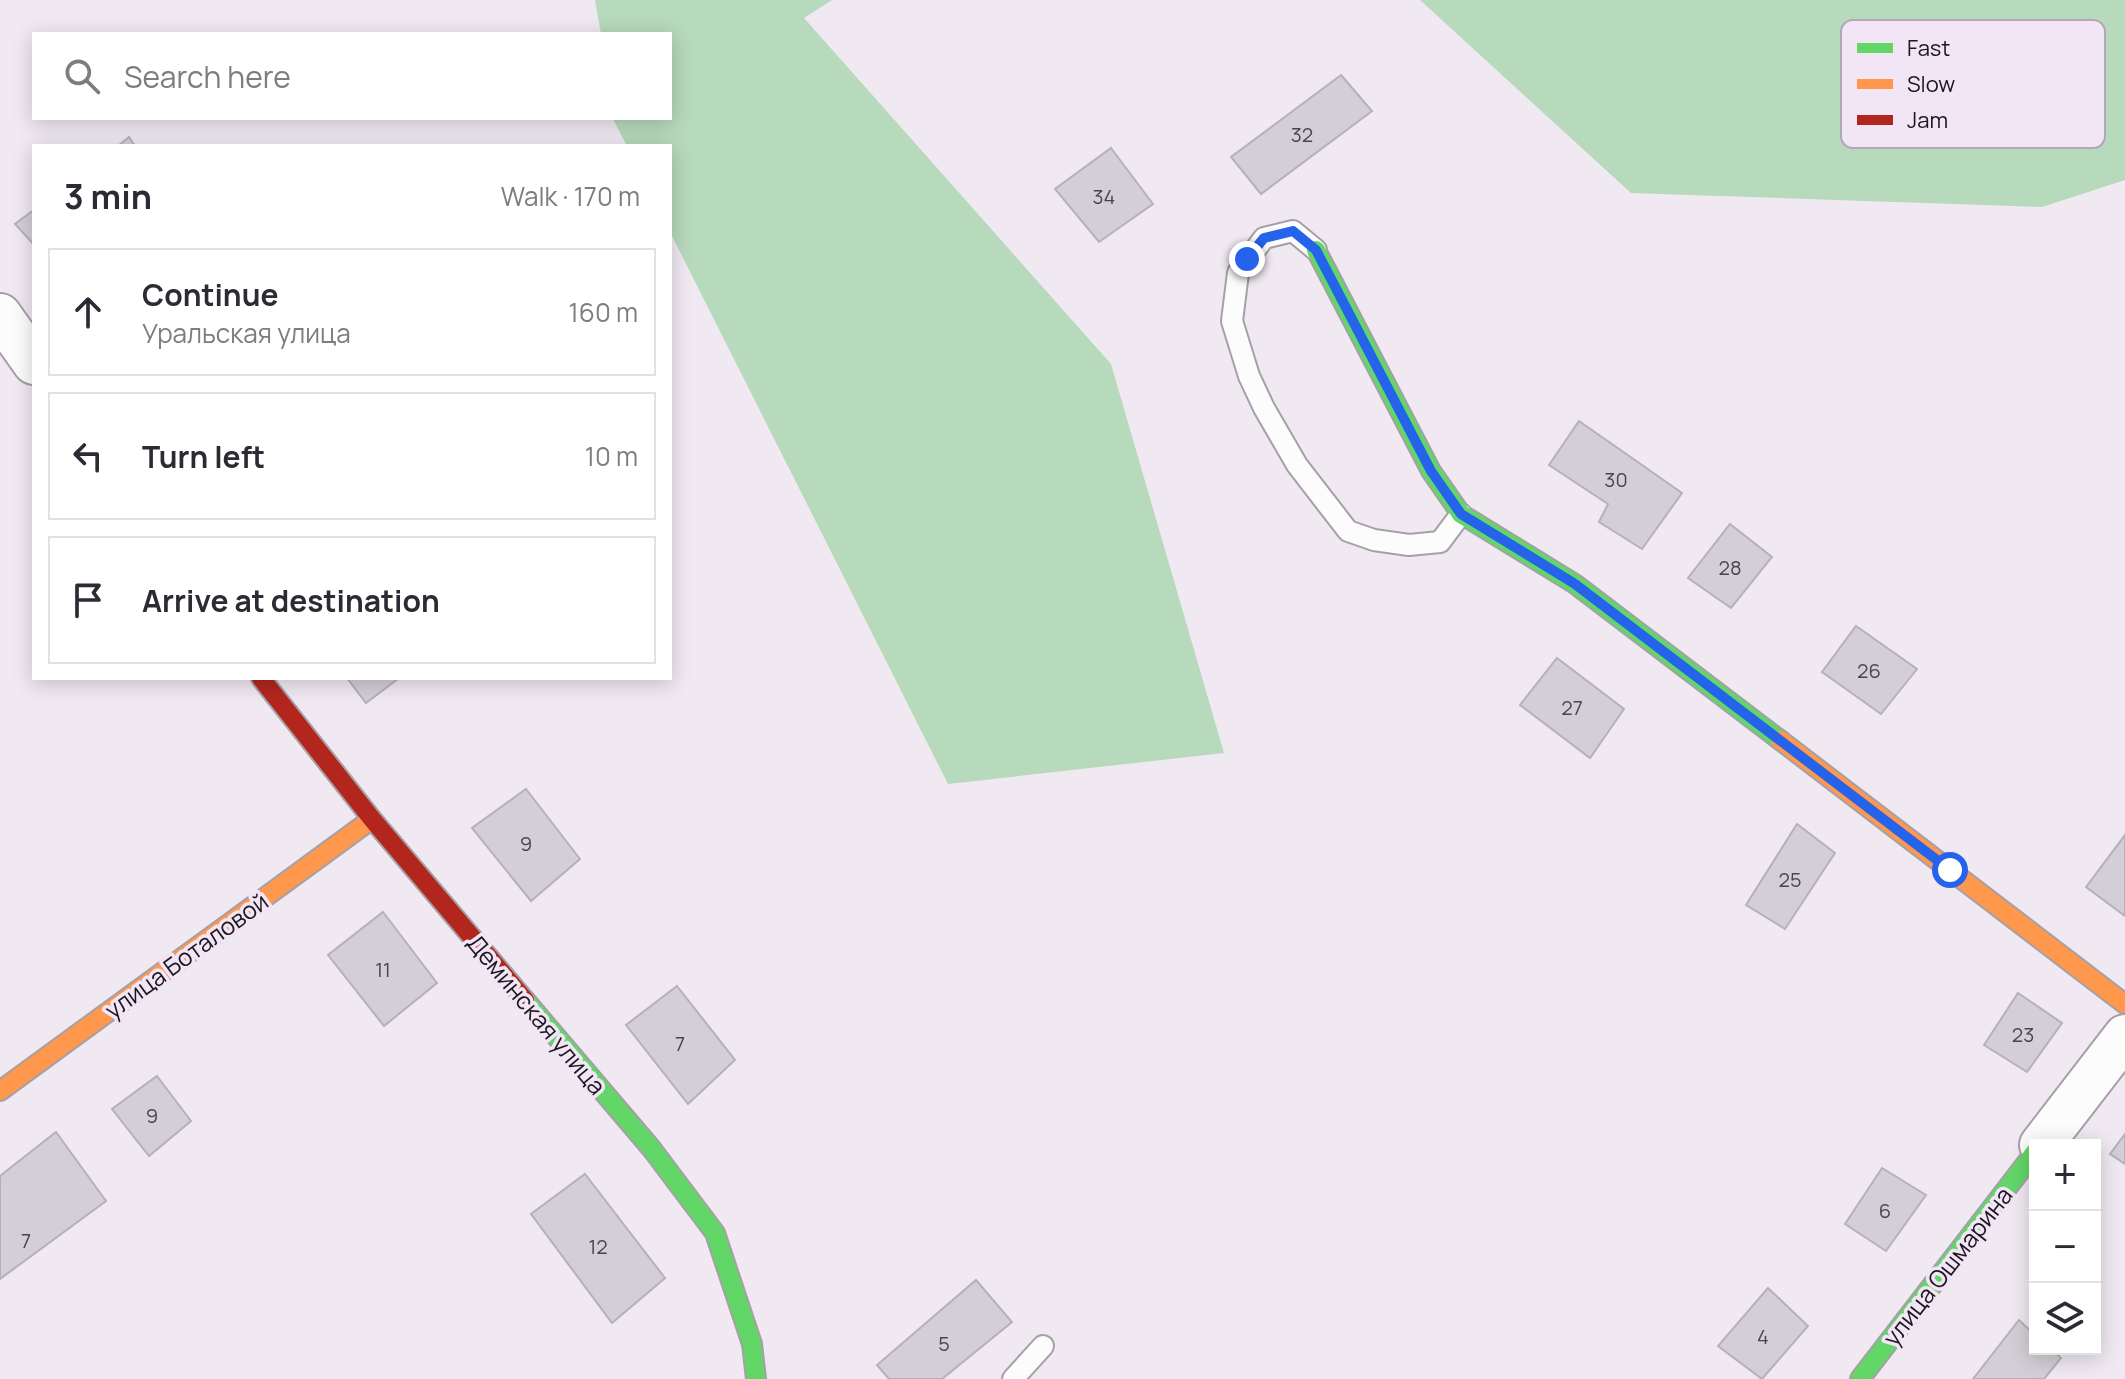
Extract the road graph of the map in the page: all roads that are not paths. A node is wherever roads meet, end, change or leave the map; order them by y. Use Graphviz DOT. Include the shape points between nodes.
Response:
graph roads {
  1 [pos="1316,250"];
  2 [pos="0,315"];
  3 [pos="32,360"];
  4 [pos="1461,514"];
  5 [pos="263,680"];
  6 [pos="372,819"];
  7 [pos="2125,1004"];
  8 [pos="2125,1036"];
  9 [pos="0,1091"];
  10 [pos="2046,1139"];
  11 [pos="2029,1160"];
  12 [pos="1043,1346"];
  13 [pos="756,1379"];
  14 [pos="1013,1379"];
  15 [pos="1860,1379"];
  1 -- 4 [label="street" via="1431,471"];
  1 -- 4 [label="lane" via="1293,231 1264,238 1238,273 1232,321 1264,408 1297,465 1348,531 1409,545 1440,542"];
  2 -- 3 [label="street"];
  4 -- 7 [label="street" via="1575,584"];
  5 -- 6 [label="street, Деминская улица"];
  6 -- 9 [label="street, улица Боталовой"];
  6 -- 13 [label="street, Деминская улица" via="651,1148 715,1233 752,1344"];
  8 -- 10 [label="street"];
  11 -- 15 [label="street, улица Ошмарина"];
  12 -- 14 [label="lane"];
}
